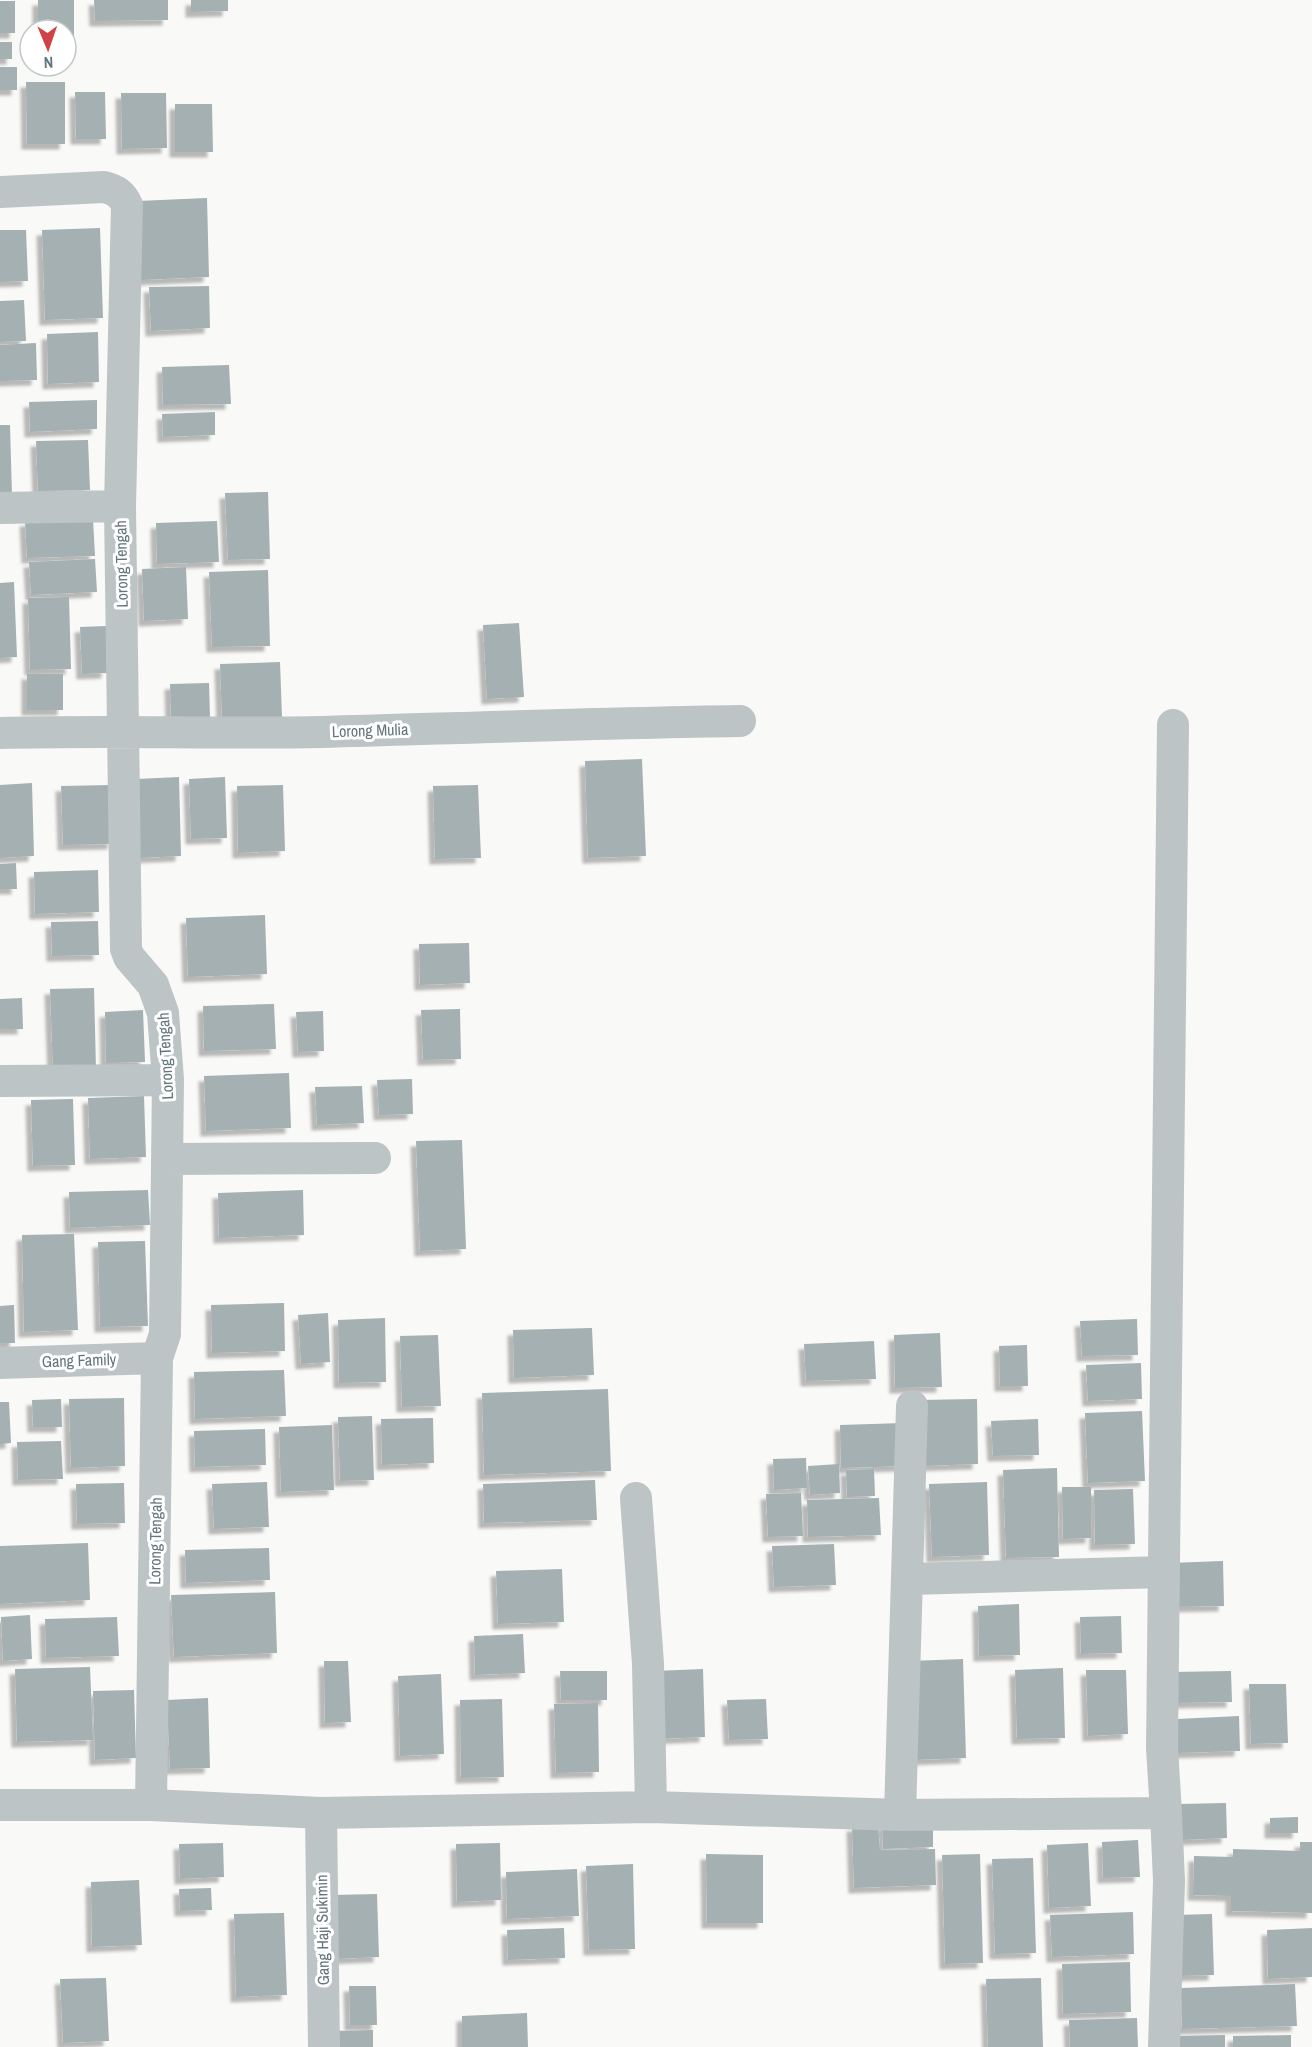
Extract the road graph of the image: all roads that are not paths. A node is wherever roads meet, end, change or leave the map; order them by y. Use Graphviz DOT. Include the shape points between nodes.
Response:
graph roads {
  1 [pos="0,192"];
  2 [pos="120,506"];
  3 [pos="0,508"];
  4 [pos="740,721"];
  5 [pos="1173,725"];
  6 [pos="124,730"];
  7 [pos="0,733"];
  8 [pos="168,1080"];
  9 [pos="0,1081"];
  10 [pos="375,1158"];
  11 [pos="167,1159"];
  12 [pos="158,1358"];
  13 [pos="0,1363"];
  14 [pos="912,1406"];
  15 [pos="636,1498"];
  16 [pos="1164,1572"];
  17 [pos="909,1579"];
  18 [pos="151,1804"];
  19 [pos="0,1805"];
  20 [pos="651,1807"];
  21 [pos="321,1813"];
  22 [pos="1166,1813"];
  23 [pos="900,1815"];
  24 [pos="324,2047"];
  25 [pos="1164,2047"];
  1 -- 2 [label="street, Lorong Tengah" via="104,187 123,197 128,219"];
  2 -- 3 [label="street"];
  2 -- 6 [label="street, Lorong Tengah"];
  4 -- 6 [label="street, Lorong Mulia" via="320,732"];
  5 -- 16 [label="street"];
  6 -- 7 [label="street, Lorong Mulia"];
  6 -- 8 [label="street, Lorong Tengah" via="126,949 162,1004"];
  8 -- 9 [label="street"];
  8 -- 11 [label="street, Lorong Tengah"];
  10 -- 11 [label="street"];
  11 -- 12 [label="street, Lorong Tengah" via="165,1334"];
  12 -- 13 [label="street, Gang Family"];
  12 -- 18 [label="street, Lorong Tengah"];
  14 -- 17 [label="street"];
  15 -- 20 [label="street" via="648,1664"];
  16 -- 17 [label="street"];
  16 -- 22 [label="street" via="1162,1748"];
  17 -- 23 [label="street"];
  18 -- 19 [label="street"];
  18 -- 21 [label="street"];
  20 -- 21 [label="street"];
  20 -- 23 [label="street"];
  21 -- 24 [label="street, Gang Haji Sukimin"];
  22 -- 23 [label="street"];
  22 -- 25 [label="street" via="1169,1881"];
}
